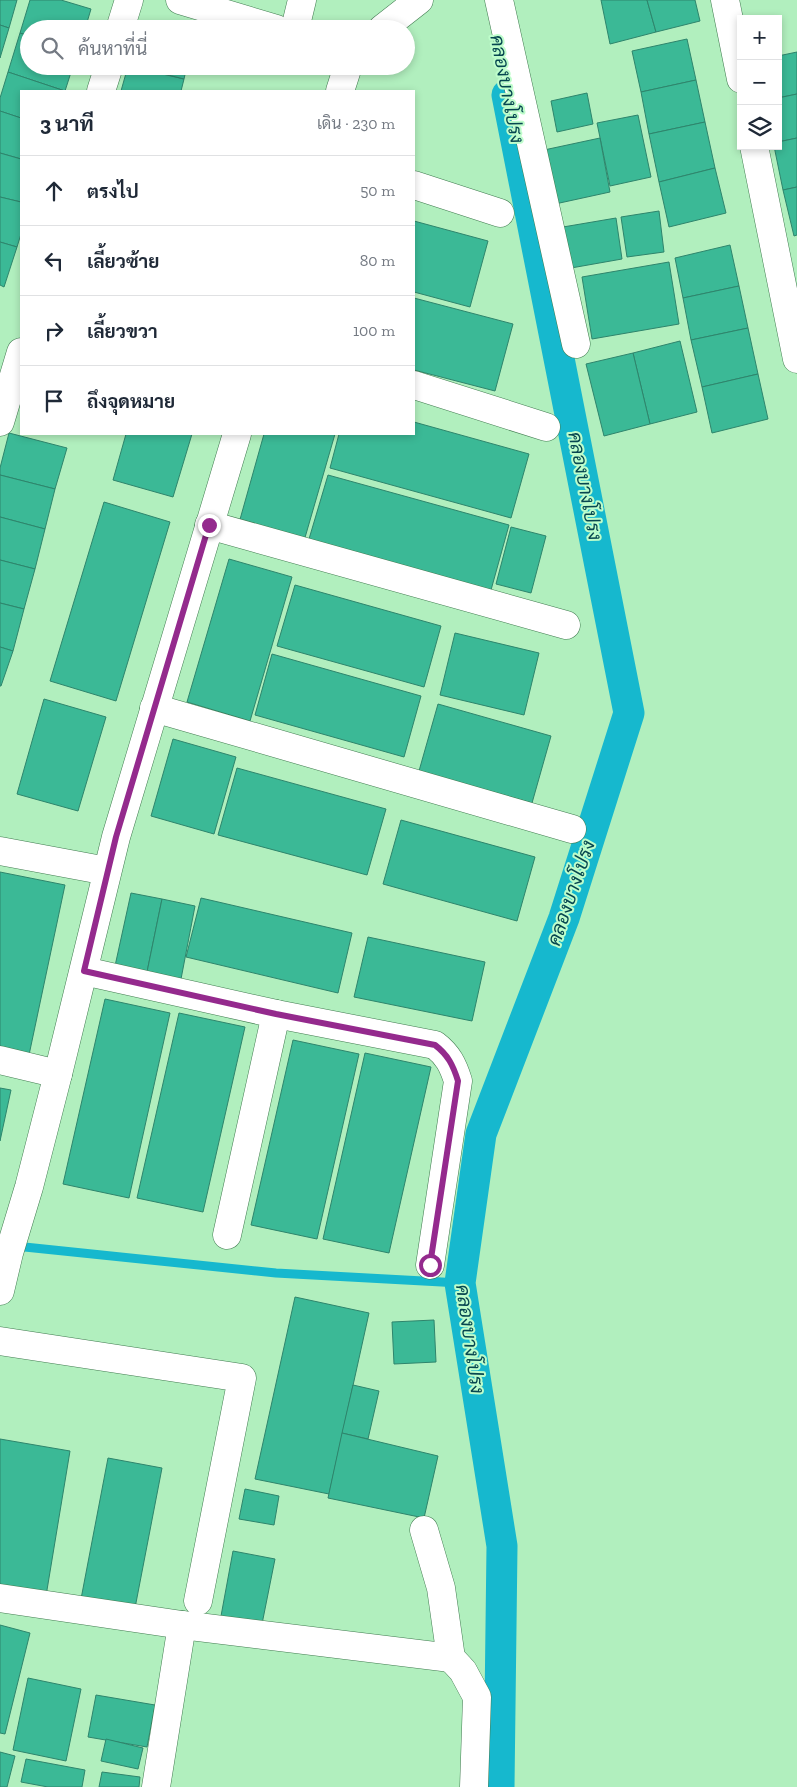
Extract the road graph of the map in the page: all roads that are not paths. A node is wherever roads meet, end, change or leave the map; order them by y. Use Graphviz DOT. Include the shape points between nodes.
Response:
graph roads {
  1 [pos="129,0"];
  2 [pos="180,0"];
  3 [pos="302,0"];
  4 [pos="419,0"];
  5 [pos="499,0"];
  6 [pos="725,0"];
  7 [pos="123,20"];
  8 [pos="246,20"];
  9 [pos="297,20"];
  10 [pos="393,20"];
  11 [pos="737,60"];
  12 [pos="106,75"];
  13 [pos="345,75"];
  14 [pos="101,90"];
  15 [pos="340,90"];
  16 [pos="755,150"];
  17 [pos="415,185"];
  18 [pos="500,213"];
  19 [pos="576,344"];
  20 [pos="20,355"];
  21 [pos="797,359"];
  22 [pos="415,385"];
  23 [pos="0,419"];
  24 [pos="546,427"];
  25 [pos="237,435"];
  26 [pos="209,525"];
  27 [pos="566,625"];
  28 [pos="154,708"];
  29 [pos="572,829"];
  30 [pos="0,850"];
  31 [pos="107,871"];
  32 [pos="84,971"];
  33 [pos="276,1014"];
  34 [pos="0,1060"];
  35 [pos="58,1074"];
  36 [pos="227,1235"];
  37 [pos="430,1265"];
  38 [pos="0,1291"];
  39 [pos="0,1341"];
  40 [pos="424,1530"];
  41 [pos="0,1598"];
  42 [pos="198,1601"];
  43 [pos="182,1625"];
  44 [pos="451,1658"];
  45 [pos="156,1787"];
  46 [pos="474,1787"];
  1 -- 7 [label="street"];
  2 -- 8 [label="street"];
  3 -- 9 [label="street"];
  4 -- 10 [label="street"];
  5 -- 19 [label="street"];
  6 -- 11 [label="street"];
  12 -- 14 [label="street"];
  13 -- 15 [label="street"];
  16 -- 21 [label="street"];
  17 -- 18 [label="street"];
  20 -- 23 [label="street"];
  22 -- 24 [label="street"];
  25 -- 26 [label="street"];
  26 -- 27 [label="street"];
  26 -- 28 [label="street"];
  28 -- 29 [label="street"];
  28 -- 31 [label="street"];
  30 -- 31 [label="street"];
  31 -- 32 [label="street"];
  32 -- 33 [label="street"];
  32 -- 35 [label="street"];
  33 -- 36 [label="street"];
  33 -- 37 [label="street" via="435,1045 450,1060 458,1081"];
  34 -- 35 [label="street"];
  35 -- 38 [label="street"];
  39 -- 42 [label="street" via="242,1378"];
  40 -- 44 [label="street" via="441,1588"];
  41 -- 43 [label="street"];
  43 -- 44 [label="street"];
  43 -- 45 [label="street"];
  44 -- 46 [label="street" via="463,1670 477,1698"];
}
